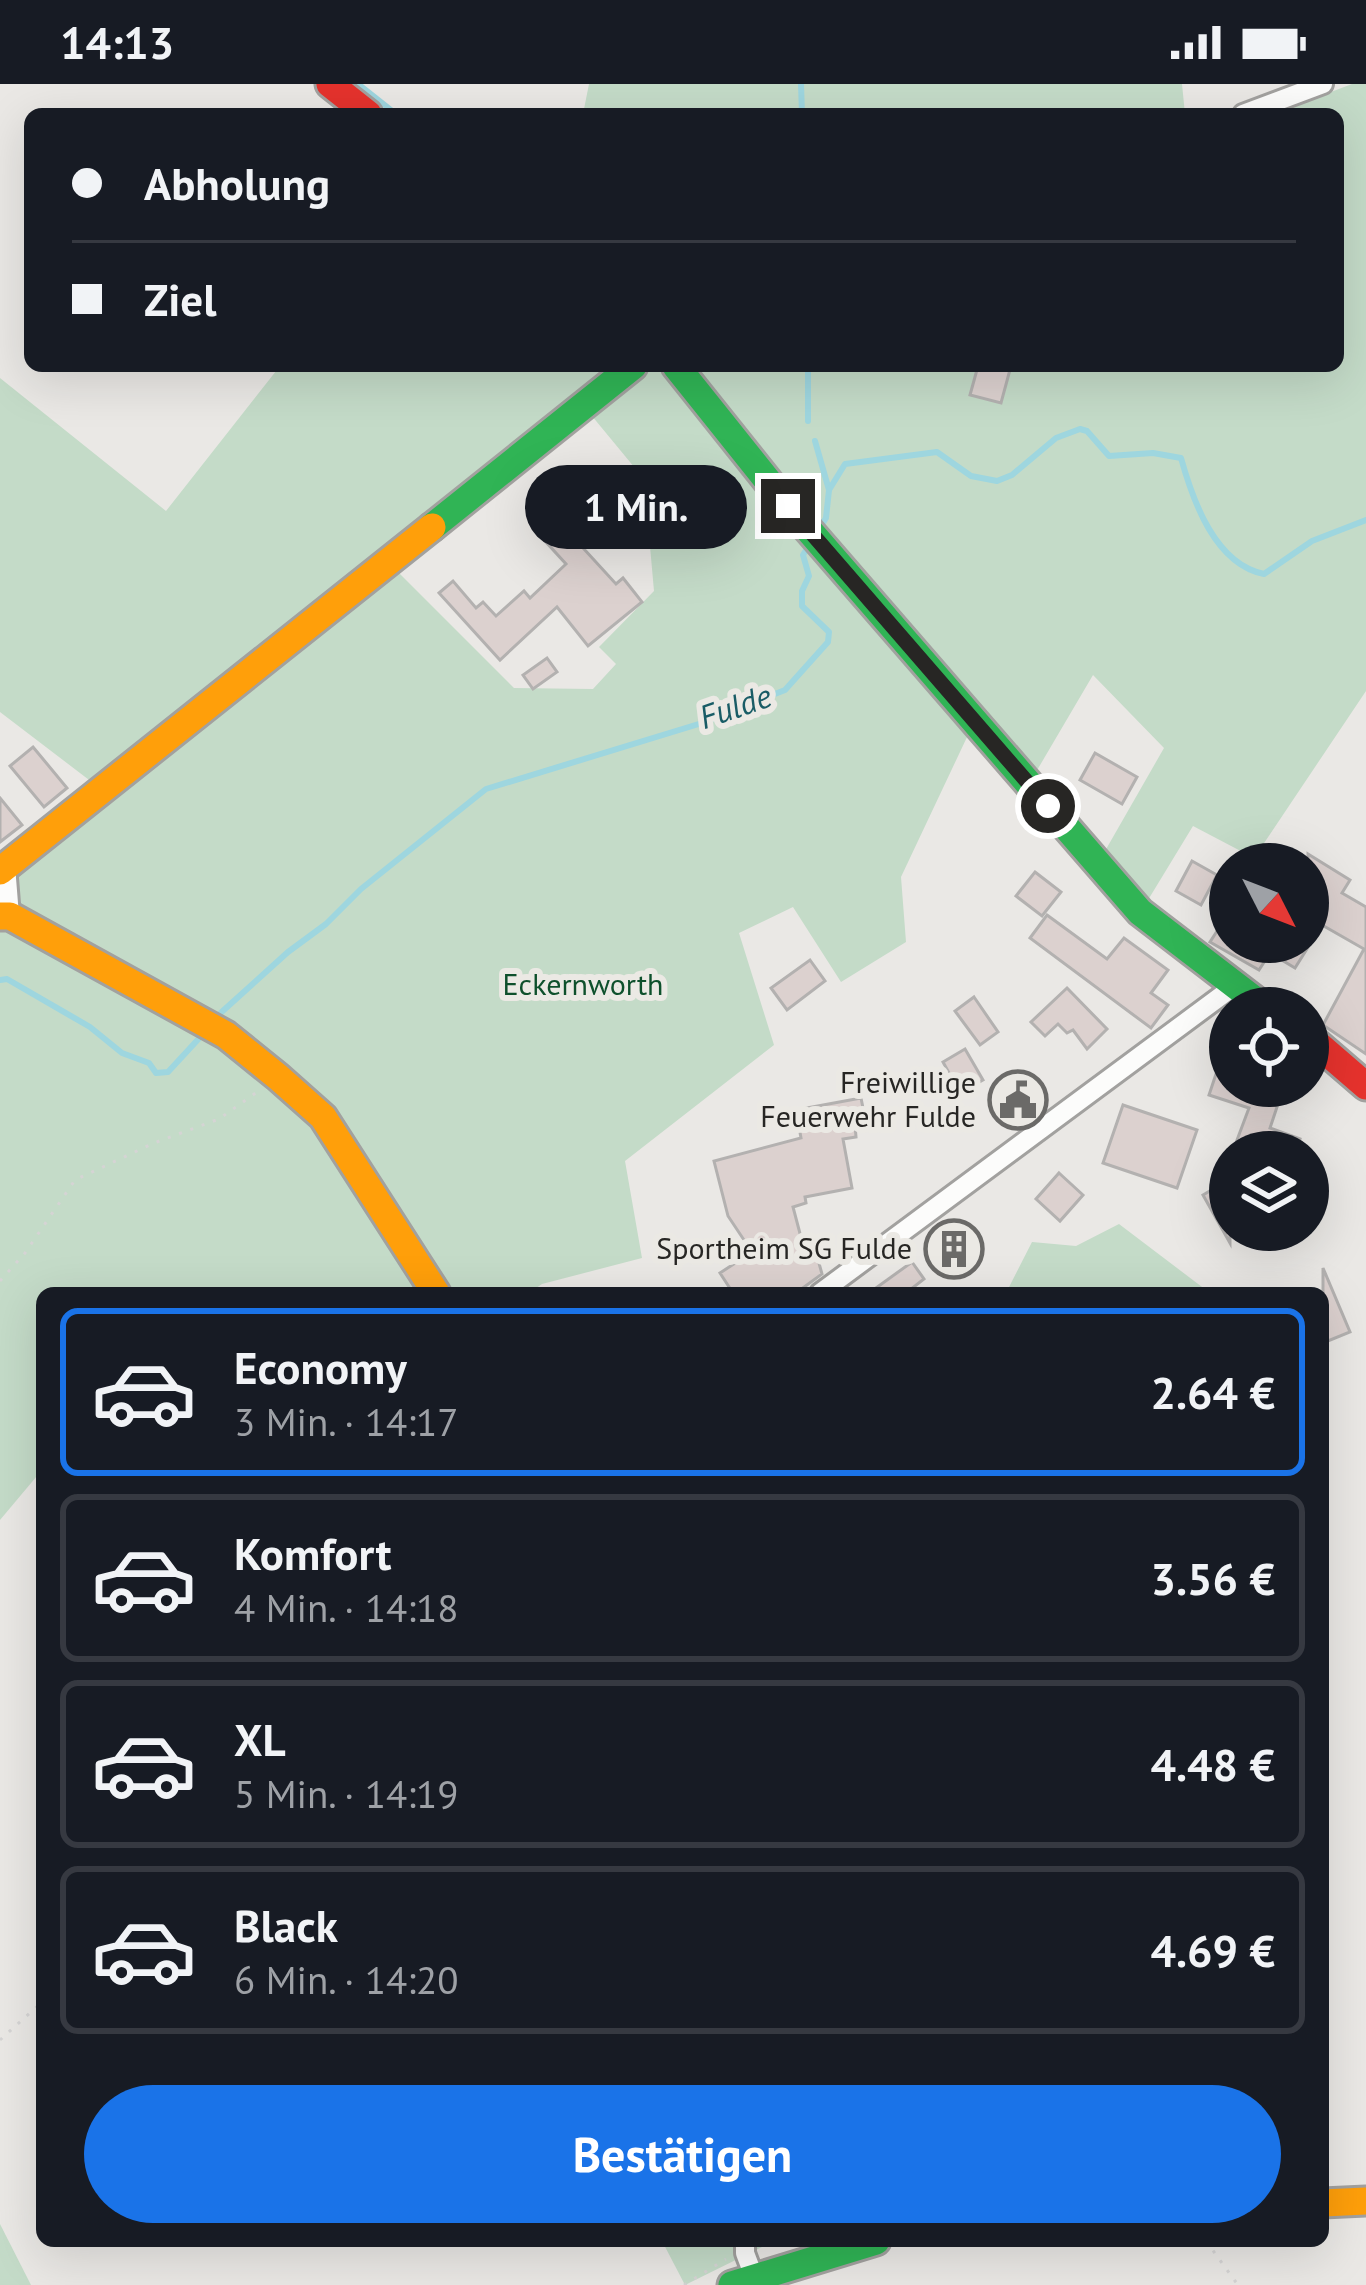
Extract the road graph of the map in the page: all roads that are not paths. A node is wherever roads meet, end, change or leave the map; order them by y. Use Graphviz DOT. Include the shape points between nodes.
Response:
graph roads {
  1 [pos="330,84"];
  2 [pos="1323,84"];
  3 [pos="360,108"];
  4 [pos="1259,108"];
  5 [pos="625,372"];
  6 [pos="681,372"];
  7 [pos="3,868"];
  8 [pos="5,916"];
  9 [pos="1233,987"];
  10 [pos="1209,1005"];
  11 [pos="1329,1054"];
  12 [pos="1366,1086"];
  13 [pos="432,1287"];
  14 [pos="828,1287"];
  15 [pos="1366,2201"];
  16 [pos="1329,2204"];
  17 [pos="842,2247"];
  18 [pos="744,2264"];
  1 -- 3 [label="street"];
  2 -- 4 [label="street"];
  5 -- 7 [label="street"];
  6 -- 9 [label="street" via="1140,912"];
  7 -- 8 [label="street"];
  8 -- 13 [label="street" via="226,1035 278,1077 323,1118"];
  10 -- 14 [label="street"];
  11 -- 12 [label="street"];
  15 -- 16 [label="street"];
  17 -- 18 [label="street"];
}
